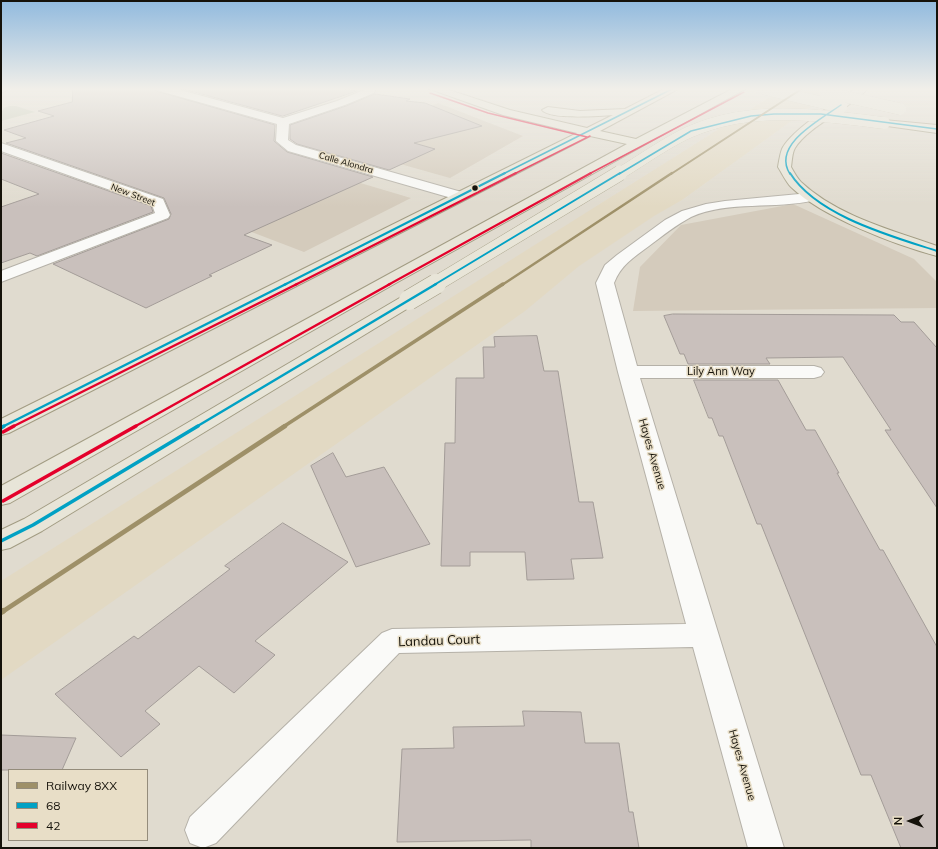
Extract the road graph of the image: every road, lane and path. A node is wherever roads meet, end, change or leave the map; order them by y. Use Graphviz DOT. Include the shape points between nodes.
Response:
graph roads {
  1 [pos="283,128"];
  2 [pos="570,128"];
  3 [pos="597,128"];
  4 [pos="667,128"];
  5 [pos="699,128"];
  6 [pos="811,128"];
  7 [pos="588,132"];
  8 [pos="638,143"];
  9 [pos="1,147"];
  10 [pos="460,196"];
  11 [pos="810,197"];
  12 [pos="937,251"];
  13 [pos="1,277"];
  14 [pos="628,372"];
  15 [pos="814,372"];
  16 [pos="1,428"];
  17 [pos="1,497"];
  18 [pos="1,541"];
  19 [pos="704,635"];
  20 [pos="203,830"];
  21 [pos="766,848"];
  1 -- 10 [label="street, Calle Alondra" via="282,141 292,148"];
  2 -- 7 [label="main road"];
  3 -- 7 [label="main road"];
  4 -- 8 [label="main road"];
  5 -- 18 [label="main road, bridge" via="33,525"];
  6 -- 11 [label="main road" via="788,148 784,158 787,173 800,190"];
  7 -- 8 [label="main road"];
  7 -- 10 [label="main road"];
  8 -- 17 [label="main road"];
  9 -- 13 [label="street, New Street" via="158,202 163,215"];
  10 -- 16 [label="main road"];
  11 -- 12 [label="main road" via="864,224"];
  11 -- 14 [label="street, Hayes Avenue" via="725,205 687,214 670,223 611,269 605,283"];
  14 -- 15 [label="street, Lily Ann Way"];
  14 -- 19 [label="street, Hayes Avenue"];
  19 -- 20 [label="street, Landau Court" via="392,641"];
  19 -- 21 [label="street, Hayes Avenue"];
}
